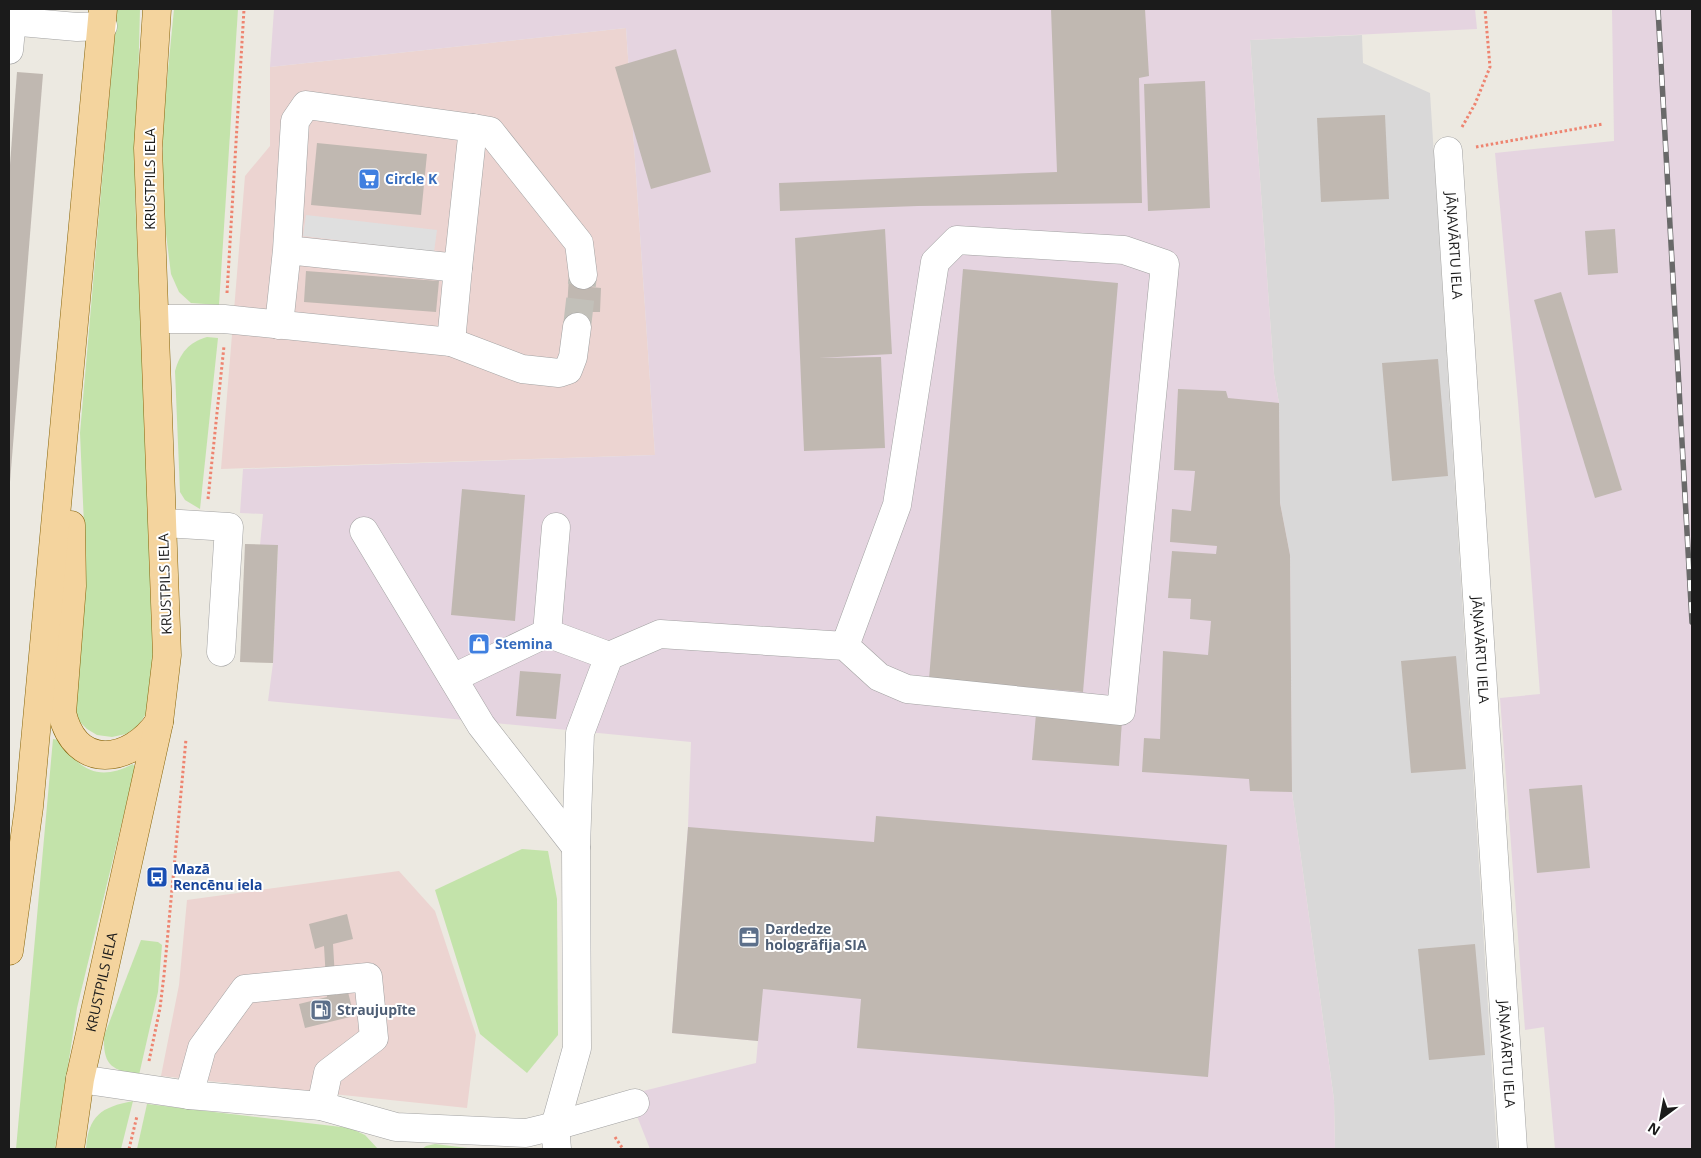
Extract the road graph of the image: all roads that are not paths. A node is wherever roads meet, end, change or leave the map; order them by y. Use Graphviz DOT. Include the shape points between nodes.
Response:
graph roads {
  1 [pos="157,9"];
  2 [pos="11,17"];
  3 [pos="103,18"];
  4 [pos="9,50"];
  5 [pos="473,128"];
  6 [pos="1448,151"];
  7 [pos="287,250"];
  8 [pos="458,268"];
  9 [pos="582,275"];
  10 [pos="155,319"];
  11 [pos="279,325"];
  12 [pos="577,327"];
  13 [pos="450,342"];
  14 [pos="61,464"];
  15 [pos="164,523"];
  16 [pos="556,528"];
  17 [pos="364,531"];
  18 [pos="547,633"];
  19 [pos="845,646"];
  20 [pos="221,652"];
  21 [pos="609,656"];
  22 [pos="454,678"];
  23 [pos="159,722"];
  24 [pos="576,846"];
  25 [pos="9,951"];
  26 [pos="80,1079"];
  27 [pos="189,1095"];
  28 [pos="635,1103"];
  29 [pos="321,1106"];
  30 [pos="396,1138"];
  31 [pos="556,1138"];
  32 [pos="70,1149"];
  33 [pos="1513,1149"];
  1 -- 10 [label="main road, KRUSTPILS IELA" via="148,148"];
  2 -- 3 [label="street" via="77,27"];
  2 -- 4 [label="street"];
  3 -- 14 [label="main road"];
  5 -- 7 [label="street" via="306,105 295,121"];
  5 -- 8 [label="street"];
  5 -- 9 [label="street" via="490,131 579,243"];
  6 -- 33 [label="street, JĀŅAVĀRTU IELA"];
  7 -- 8 [label="street"];
  7 -- 11 [label="street"];
  8 -- 13 [label="street"];
  10 -- 11 [label="street" via="224,319"];
  10 -- 15 [label="main road, KRUSTPILS IELA"];
  11 -- 13 [label="street"];
  12 -- 13 [label="street" via="571,364 568,370 559,373 522,369"];
  14 -- 23 [label="main road" via="70,522 72,586 62,713 66,731 88,751 116,754 127,752 139,744"];
  14 -- 25 [label="main road" via="30,807"];
  15 -- 20 [label="street" via="229,528"];
  15 -- 23 [label="main road, KRUSTPILS IELA" via="167,655"];
  16 -- 18 [label="street"];
  17 -- 22 [label="street"];
  18 -- 21 [label="street"];
  18 -- 22 [label="street"];
  19 -- 19 [label="street" via="879,677 907,689 1121,711 1165,264 1124,250 956,240 935,262 897,505"];
  19 -- 21 [label="street" via="660,634"];
  21 -- 24 [label="street" via="580,733"];
  22 -- 24 [label="street" via="481,725"];
  23 -- 26 [label="main road, KRUSTPILS IELA"];
  24 -- 31 [label="street" via="577,1048"];
  26 -- 27 [label="street"];
  26 -- 32 [label="main road, KRUSTPILS IELA"];
  27 -- 29 [label="street"];
  27 -- 29 [label="street" via="202,1048 245,989 368,977 374,1038 328,1073"];
  28 -- 31 [label="street"];
  29 -- 30 [label="street"];
  30 -- 31 [label="street" via="526,1133"];
}
